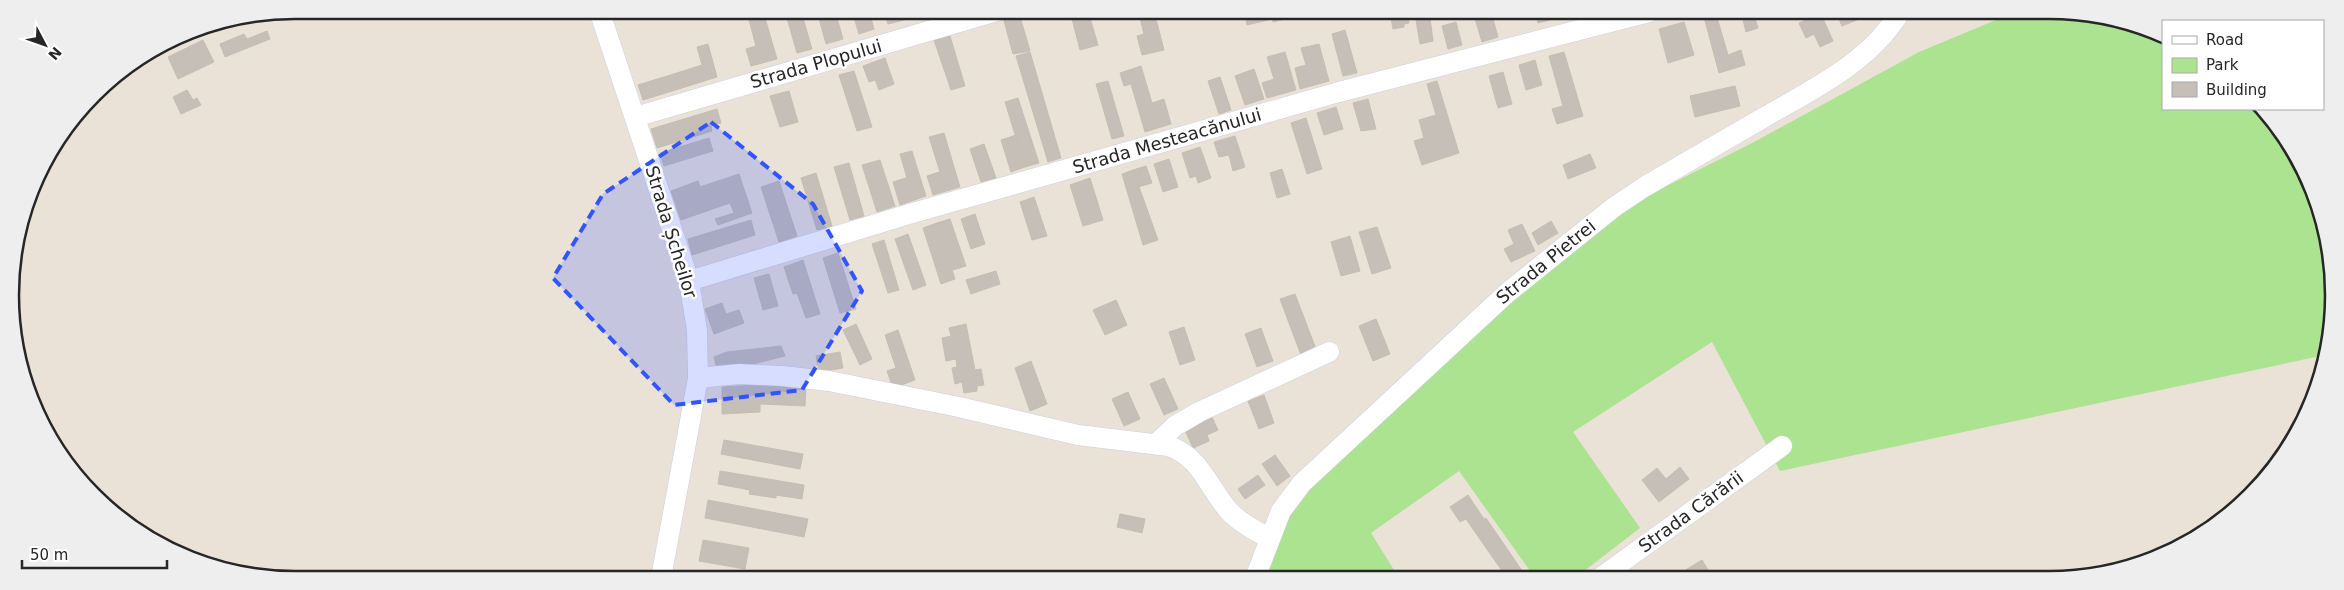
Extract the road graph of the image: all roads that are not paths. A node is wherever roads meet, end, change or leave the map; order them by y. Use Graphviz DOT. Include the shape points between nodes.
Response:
graph roads {
  1 [pos="602,19"];
  2 [pos="970,19"];
  3 [pos="1622,19"];
  4 [pos="1896,19"];
  5 [pos="635,117"];
  6 [pos="688,281"];
  7 [pos="1328,352"];
  8 [pos="698,378"];
  9 [pos="1158,444"];
  10 [pos="1782,446"];
  11 [pos="1269,538"];
  12 [pos="662,571"];
  13 [pos="1257,571"];
  14 [pos="1610,571"];
  1 -- 5 [label="street, Strada Șcheilor"];
  2 -- 5 [label="street, Strada Plopului"];
  3 -- 6 [label="street, Strada Mesteacănului" via="1339,92 909,214"];
  4 -- 11 [label="street, Strada Pietrei" via="1868,51 1831,79 1644,187 1614,207 1507,293 1302,483 1281,511"];
  5 -- 6 [label="street, Strada Șcheilor"];
  6 -- 8 [label="street, Strada Șcheilor" via="697,330"];
  7 -- 9 [label="street" via="1199,412 1175,426"];
  8 -- 9 [label="street" via="739,374 829,381 1078,435"];
  8 -- 12 [label="street, Strada Șcheilor"];
  9 -- 11 [label="street" via="1180,450 1191,458 1228,509 1247,526"];
  10 -- 14 [label="street, Strada Cărării"];
  11 -- 13 [label="street, Strada Pietrei"];
}
